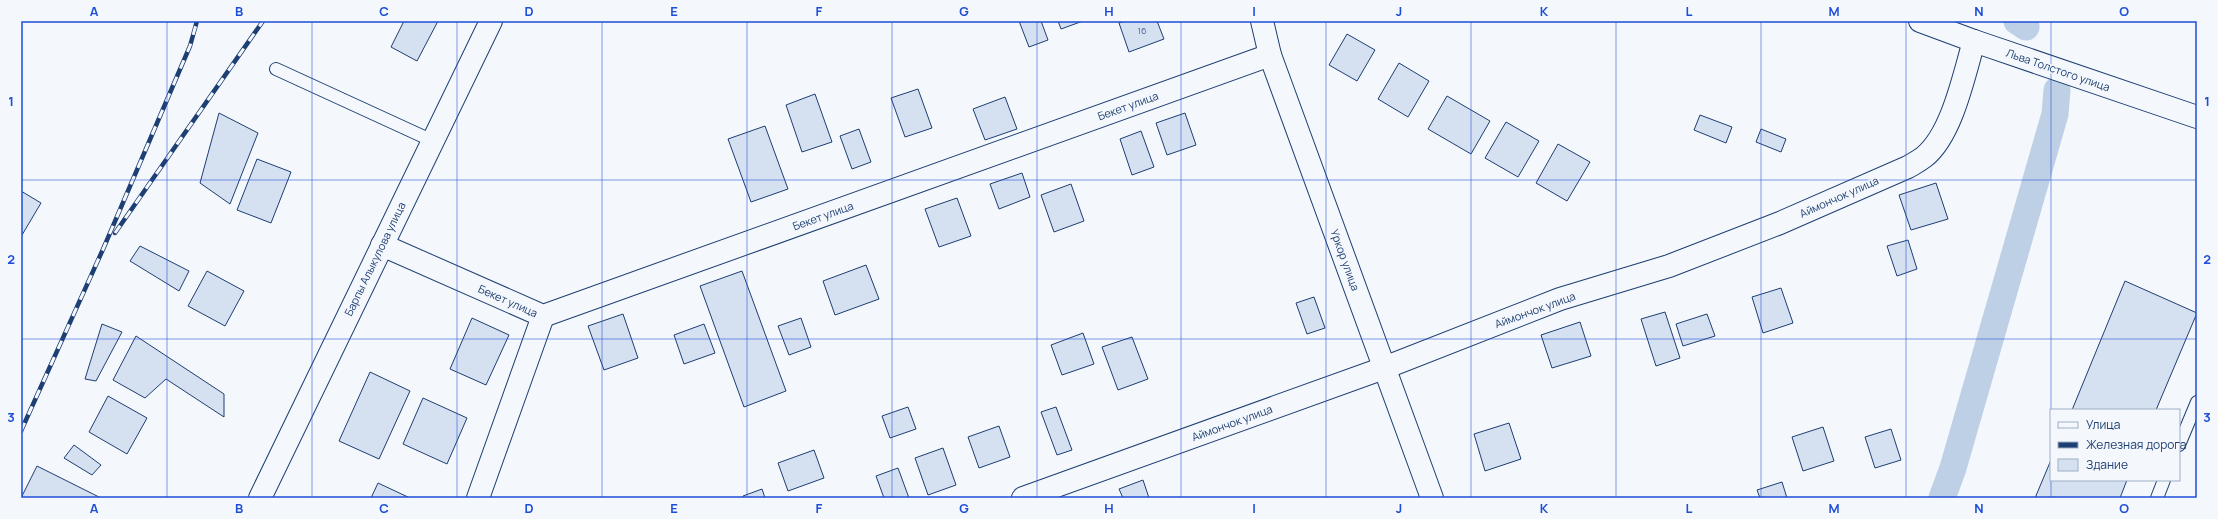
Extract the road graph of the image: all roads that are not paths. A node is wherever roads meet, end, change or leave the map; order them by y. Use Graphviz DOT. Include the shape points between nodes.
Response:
graph roads {
  1 [pos="491,21"];
  2 [pos="1262,21"];
  3 [pos="1920,21"];
  4 [pos="1974,41"];
  5 [pos="1270,55"];
  6 [pos="276,69"];
  7 [pos="2197,117"];
  8 [pos="433,141"];
  9 [pos="382,244"];
  10 [pos="543,316"];
  11 [pos="1384,368"];
  12 [pos="2197,402"];
  13 [pos="2180,443"];
  14 [pos="2164,481"];
  15 [pos="260,498"];
  16 [pos="478,498"];
  17 [pos="1023,498"];
  18 [pos="1432,498"];
  19 [pos="2157,498"];
  1 -- 8 [label="street, Барпы Алыкулова улица"];
  2 -- 5 [label="street, Уркор улица"];
  3 -- 4 [label="street, Льва Толстого улица"];
  4 -- 7 [label="street, Льва Толстого улица"];
  4 -- 11 [label="street, Аймончок улица" via="1948,121 1938,141 1924,157 1908,167 1780,223 1669,266 1560,299"];
  5 -- 10 [label="street, Бекет улица"];
  5 -- 11 [label="street, Уркор улица"];
  6 -- 8 [label="lane"];
  8 -- 9 [label="street, Барпы Алыкулова улица"];
  9 -- 10 [label="street, Бекет улица"];
  9 -- 15 [label="street, Барпы Алыкулова улица"];
  10 -- 16 [label="street"];
  11 -- 17 [label="street, Аймончок улица"];
  11 -- 18 [label="street, Уркор улица"];
  12 -- 13 [label="lane"];
  14 -- 19 [label="lane"];
}
